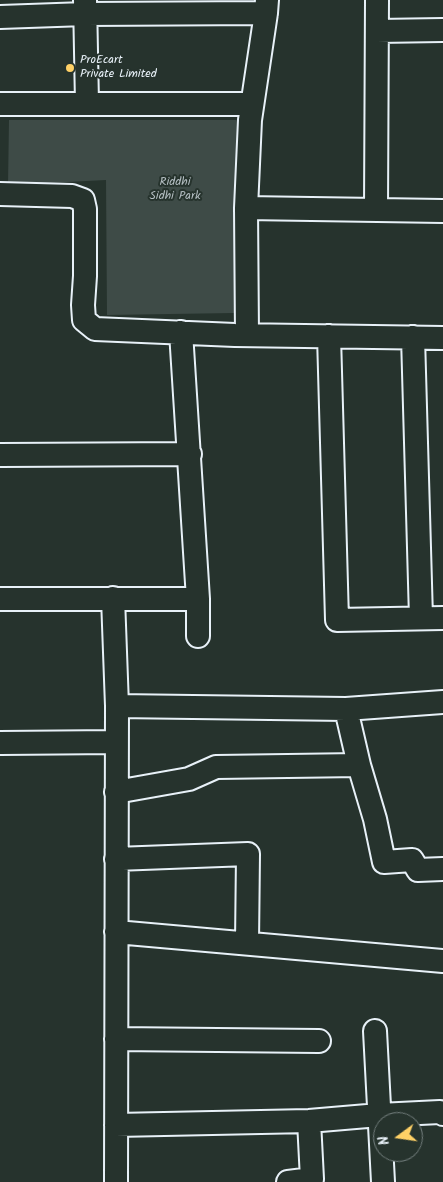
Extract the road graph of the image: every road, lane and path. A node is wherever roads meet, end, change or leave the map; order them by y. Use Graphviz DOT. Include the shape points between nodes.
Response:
graph roads {
  1 [pos="377,0"];
  2 [pos="266,6"];
  3 [pos="85,7"];
  4 [pos="1,15"];
  5 [pos="377,30"];
  6 [pos="443,30"];
  7 [pos="87,103"];
  8 [pos="0,104"];
  9 [pos="252,104"];
  10 [pos="0,194"];
  11 [pos="246,208"];
  12 [pos="376,210"];
  13 [pos="443,211"];
  14 [pos="181,332"];
  15 [pos="247,334"];
  16 [pos="329,336"];
  17 [pos="413,337"];
  18 [pos="443,338"];
  19 [pos="190,454"];
  20 [pos="0,455"];
  21 [pos="0,598"];
  22 [pos="113,598"];
  23 [pos="198,599"];
  24 [pos="421,618"];
  25 [pos="443,618"];
  26 [pos="198,636"];
  27 [pos="443,702"];
  28 [pos="117,706"];
  29 [pos="346,709"];
  30 [pos="116,742"];
  31 [pos="0,743"];
  32 [pos="359,765"];
  33 [pos="116,792"];
  34 [pos="116,859"];
  35 [pos="443,869"];
  36 [pos="116,932"];
  37 [pos="247,943"];
  38 [pos="443,961"];
  39 [pos="375,1031"];
  40 [pos="116,1040"];
  41 [pos="319,1041"];
  42 [pos="379,1112"];
  43 [pos="423,1113"];
  44 [pos="443,1114"];
  45 [pos="373,1115"];
  46 [pos="309,1121"];
  47 [pos="116,1125"];
  48 [pos="382,1162"];
  49 [pos="116,1182"];
  50 [pos="288,1182"];
  51 [pos="383,1182"];
  1 -- 5 [label="street"];
  2 -- 3 [label="street"];
  2 -- 9 [label="street"];
  3 -- 4 [label="street"];
  3 -- 7 [label="street"];
  5 -- 6 [label="street"];
  5 -- 12 [label="street"];
  7 -- 8 [label="street"];
  7 -- 9 [label="street"];
  9 -- 11 [label="street"];
  10 -- 14 [label="street" via="72,196 83,200 85,276 82,305 84,320 95,329"];
  11 -- 12 [label="street"];
  11 -- 15 [label="street"];
  12 -- 13 [label="street"];
  14 -- 15 [label="street"];
  14 -- 19 [label="street"];
  15 -- 16 [label="street"];
  16 -- 17 [label="street"];
  16 -- 24 [label="street" via="337,620"];
  17 -- 18 [label="street"];
  17 -- 24 [label="street"];
  19 -- 20 [label="street"];
  19 -- 23 [label="street"];
  21 -- 22 [label="street"];
  22 -- 23 [label="street"];
  22 -- 28 [label="street"];
  23 -- 26 [label="street"];
  24 -- 25 [label="street"];
  27 -- 29 [label="street"];
  28 -- 29 [label="street"];
  28 -- 30 [label="street"];
  29 -- 32 [label="street"];
  30 -- 31 [label="street"];
  30 -- 33 [label="street"];
  32 -- 33 [label="street" via="216,767 189,779"];
  32 -- 35 [label="street" via="384,862 412,860 418,870"];
  33 -- 34 [label="street"];
  34 -- 36 [label="street"];
  34 -- 37 [label="street" via="248,854"];
  36 -- 37 [label="street"];
  36 -- 40 [label="street"];
  37 -- 38 [label="street"];
  39 -- 42 [label="street"];
  40 -- 41 [label="street"];
  40 -- 47 [label="street"];
  43 -- 44 [label="street"];
  45 -- 46 [label="street"];
  46 -- 47 [label="street"];
  46 -- 50 [label="street" via="312,1179"];
  47 -- 49 [label="street"];
  48 -- 51 [label="street"];
}
